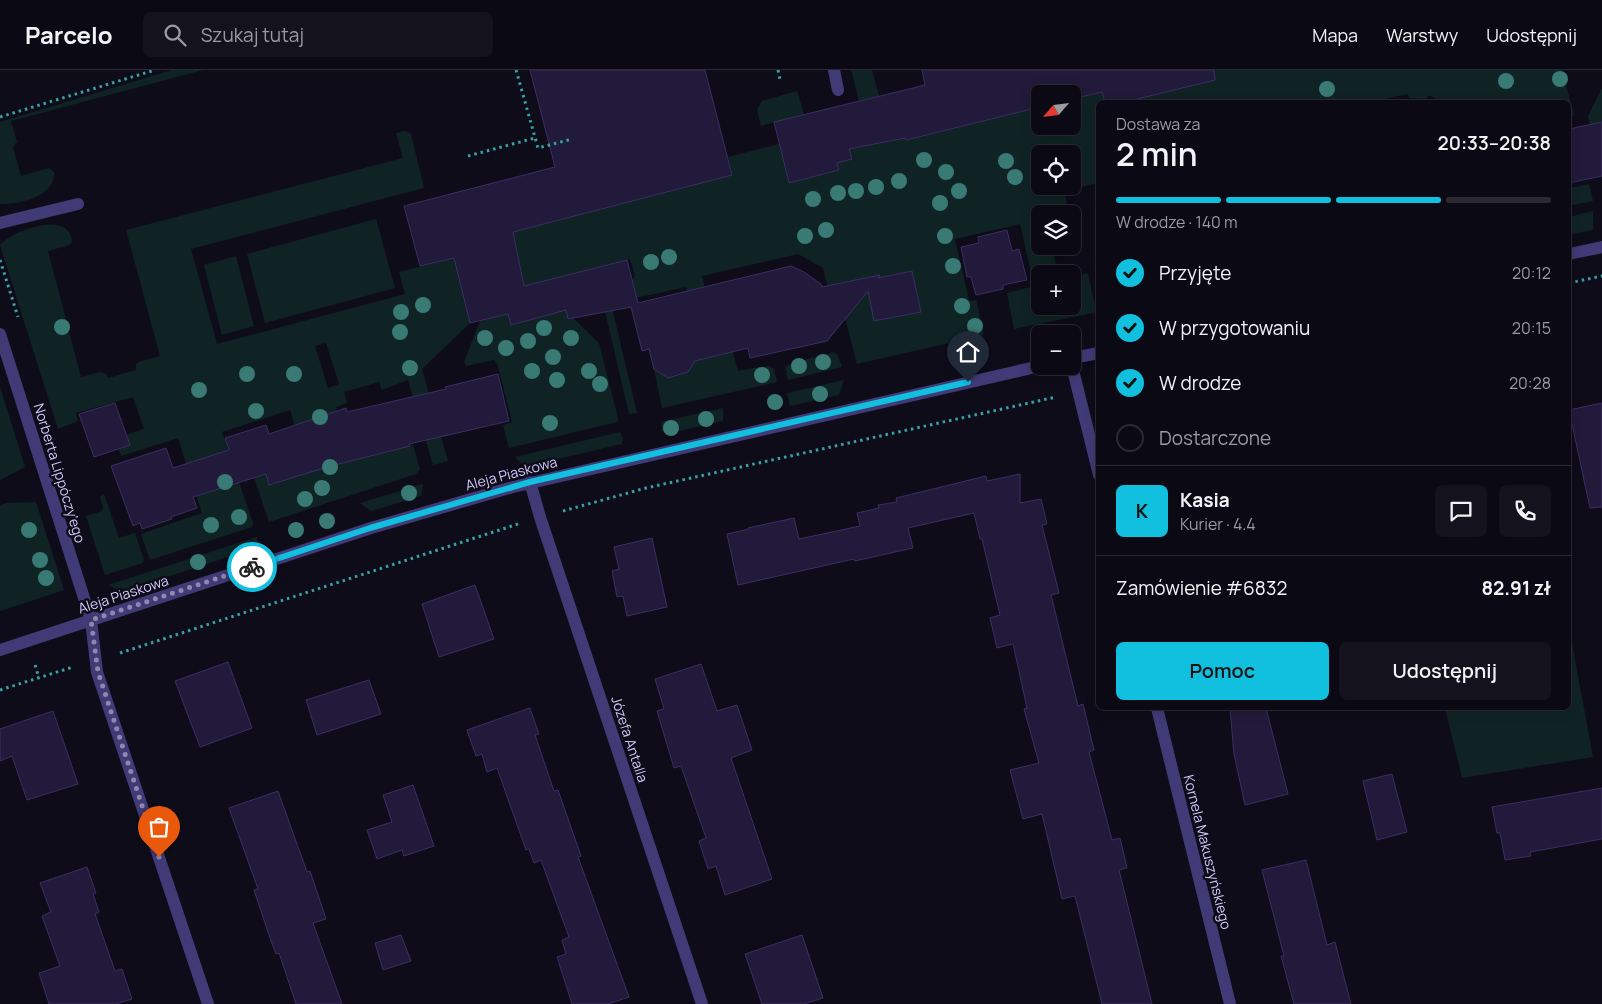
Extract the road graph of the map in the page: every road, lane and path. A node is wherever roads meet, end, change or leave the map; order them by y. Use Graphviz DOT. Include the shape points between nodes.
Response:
graph roads {
  1 [pos="155,70"];
  2 [pos="516,70"];
  3 [pos="778,70"];
  4 [pos="834,70"];
  5 [pos="780,80"];
  6 [pos="838,90"];
  7 [pos="0,117"];
  8 [pos="535,138"];
  9 [pos="572,139"];
  10 [pos="468,156"];
  11 [pos="78,204"];
  12 [pos="0,223"];
  13 [pos="1602,247"];
  14 [pos="1571,254"];
  15 [pos="1602,276"];
  16 [pos="1571,283"];
  17 [pos="0,334"];
  18 [pos="1096,354"];
  19 [pos="1081,356"];
  20 [pos="1031,368"];
  21 [pos="1074,375"];
  22 [pos="1096,462"];
  23 [pos="530,482"];
  24 [pos="91,620"];
  25 [pos="0,650"];
  26 [pos="1157,710"];
  27 [pos="208,1004"];
  28 [pos="702,1004"];
  29 [pos="1230,1004"];
  1 -- 7 [label="path"];
  2 -- 8 [label="path"];
  3 -- 5 [label="path"];
  4 -- 6 [label="street"];
  8 -- 9 [label="path" via="538,148"];
  8 -- 10 [label="path"];
  11 -- 12 [label="street"];
  13 -- 14 [label="street"];
  15 -- 16 [label="path"];
  17 -- 24 [label="street, Norberta Lippóczy'ego"];
  18 -- 19 [label="street"];
  20 -- 23 [label="street, Aleja Piaskowa"];
  21 -- 22 [label="street"];
  23 -- 24 [label="street, Aleja Piaskowa" via="370,528"];
  23 -- 28 [label="street, Józefa Antalla"];
  24 -- 25 [label="street, Aleja Piaskowa"];
  24 -- 27 [label="street, Norberta Lippóczy'ego" via="98,672"];
  26 -- 29 [label="street, Kornela Makuszyńskiego"];
}
